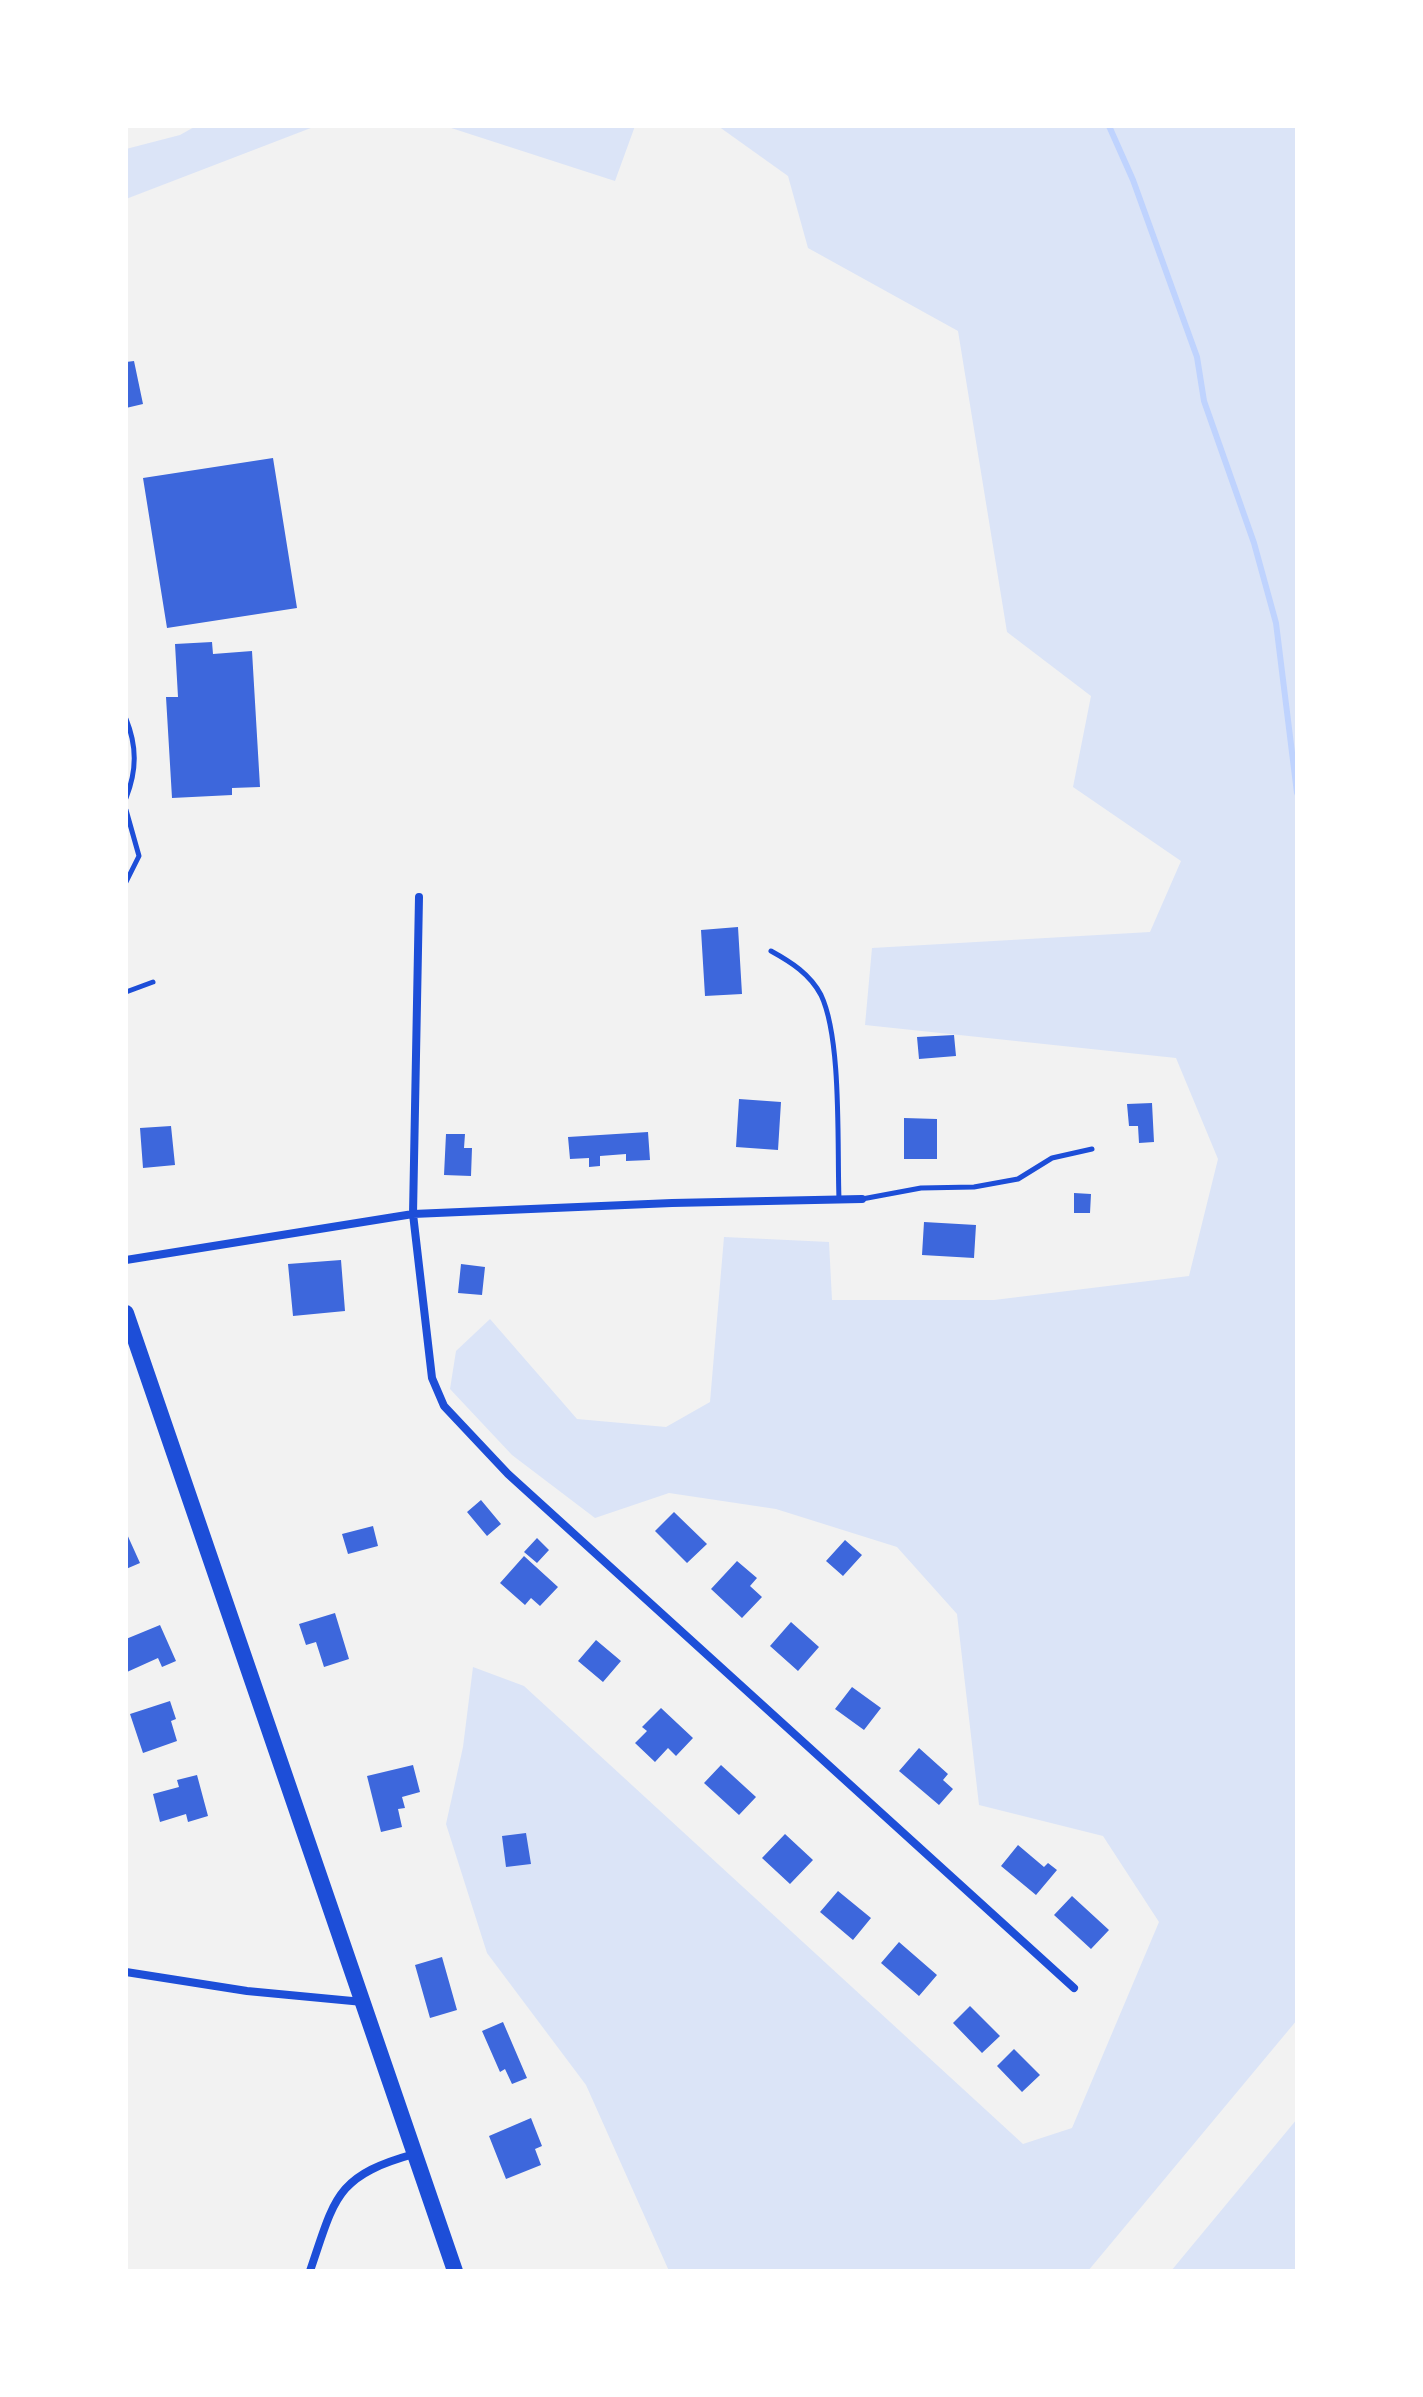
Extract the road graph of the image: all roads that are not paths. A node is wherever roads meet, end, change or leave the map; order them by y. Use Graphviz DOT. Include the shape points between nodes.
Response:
graph roads {
  1 [pos="126,719"];
  2 [pos="126,798"];
  3 [pos="126,810"];
  4 [pos="126,882"];
  5 [pos="419,897"];
  6 [pos="771,951"];
  7 [pos="153,982"];
  8 [pos="126,992"];
  9 [pos="1092,1149"];
  10 [pos="862,1199"];
  11 [pos="839,1200"];
  12 [pos="413,1214"];
  13 [pos="126,1260"];
  14 [pos="126,1313"];
  15 [pos="130,1334"];
  16 [pos="126,1972"];
  17 [pos="1074,1988"];
  18 [pos="363,2002"];
  19 [pos="414,2154"];
  20 [pos="310,2271"];
  21 [pos="455,2271"];
  1 -- 2 [label="lane" via="136,751"];
  3 -- 4 [label="lane" via="139,856"];
  5 -- 12 [label="street"];
  6 -- 11 [label="lane" via="798,966 820,993 832,1025"];
  7 -- 8 [label="lane"];
  9 -- 10 [label="lane" via="1052,1158 1018,1179"];
  10 -- 11 [label="street"];
  11 -- 12 [label="street"];
  12 -- 13 [label="street"];
  12 -- 17 [label="street" via="432,1378 444,1406 508,1474"];
  14 -- 15 [label="main road"];
  15 -- 18 [label="main road"];
  16 -- 18 [label="street"];
  18 -- 19 [label="main road"];
  19 -- 20 [label="street" via="373,2165 345,2187"];
  19 -- 21 [label="main road"];
}
